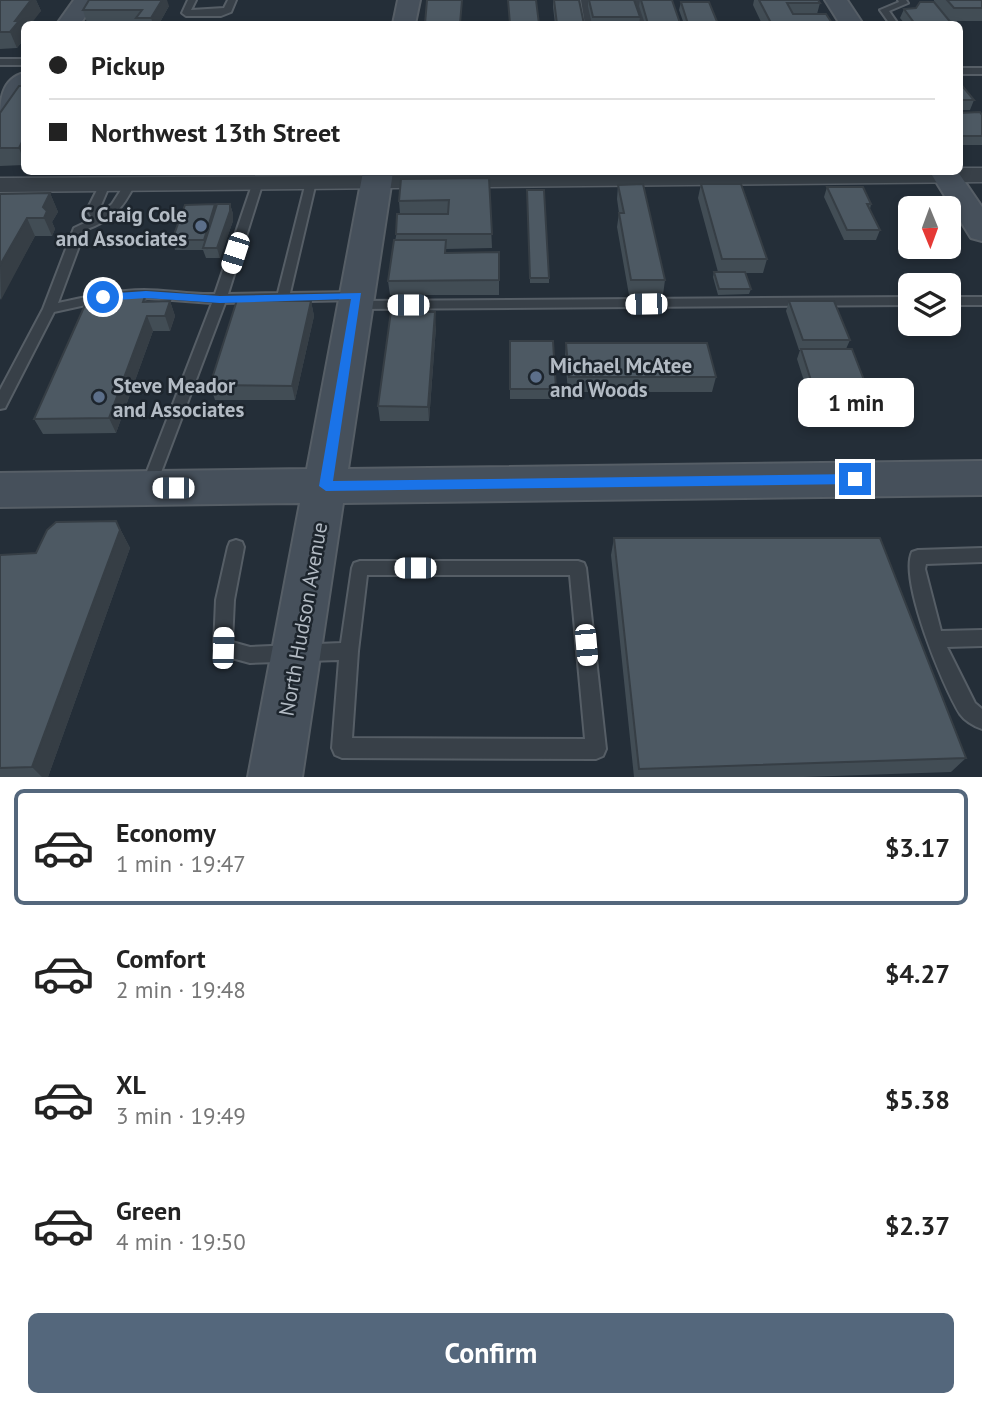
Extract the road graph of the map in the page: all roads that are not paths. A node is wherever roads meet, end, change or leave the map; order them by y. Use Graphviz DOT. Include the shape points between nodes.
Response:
graph roads {
  1 [pos="86,0"];
  2 [pos="192,0"];
  3 [pos="232,0"];
  4 [pos="409,0"];
  5 [pos="585,0"];
  6 [pos="636,0"];
  7 [pos="836,0"];
  8 [pos="902,0"];
  9 [pos="195,14"];
  10 [pos="70,21"];
  11 [pos="192,21"];
  12 [pos="405,21"];
  13 [pos="588,21"];
  14 [pos="641,21"];
  15 [pos="849,21"];
  16 [pos="892,21"];
  17 [pos="0,62"];
  18 [pos="963,71"];
  19 [pos="982,71"];
  20 [pos="15,89"];
  21 [pos="749,175"];
  22 [pos="947,175"];
  23 [pos="963,175"];
  24 [pos="377,176"];
  25 [pos="982,176"];
  26 [pos="206,177"];
  27 [pos="311,182"];
  28 [pos="258,183"];
  29 [pos="0,184"];
  30 [pos="105,184"];
  31 [pos="131,184"];
  32 [pos="100,221"];
  33 [pos="982,231"];
  34 [pos="283,298"];
  35 [pos="220,299"];
  36 [pos="356,300"];
  37 [pos="982,300"];
  38 [pos="898,301"];
  39 [pos="961,301"];
  40 [pos="49,309"];
  41 [pos="0,404"];
  42 [pos="982,478"];
  43 [pos="326,486"];
  44 [pos="149,488"];
  45 [pos="0,490"];
  46 [pos="236,547"];
  47 [pos="982,555"];
  48 [pos="982,638"];
  49 [pos="934,639"];
  50 [pos="349,650"];
  51 [pos="296,654"];
  52 [pos="982,720"];
  53 [pos="275,777"];
  1 -- 10 [label="street"];
  2 -- 9 [label="lane" via="186,13"];
  3 -- 9 [label="lane" via="221,13"];
  4 -- 12 [label="street"];
  5 -- 13 [label="lane"];
  6 -- 14 [label="lane"];
  7 -- 15 [label="street"];
  8 -- 16 [label="lane" via="904,3 884,10"];
  9 -- 11 [label="lane"];
  17 -- 20 [label="lane"];
  18 -- 19 [label="lane"];
  21 -- 24 [label="street"];
  22 -- 33 [label="street"];
  23 -- 25 [label="street"];
  24 -- 27 [label="street"];
  24 -- 36 [label="street, North Hudson Avenue"];
  26 -- 28 [label="street"];
  26 -- 31 [label="street"];
  27 -- 28 [label="street"];
  27 -- 34 [label="lane"];
  28 -- 35 [label="lane"];
  29 -- 30 [label="street"];
  30 -- 31 [label="street"];
  30 -- 32 [label="lane" via="93,210"];
  31 -- 32 [label="lane" via="117,210"];
  32 -- 40 [label="lane" via="80,228"];
  34 -- 35 [label="lane"];
  34 -- 36 [label="lane"];
  35 -- 40 [label="lane" via="146,294 103,297"];
  35 -- 44 [label="lane"];
  36 -- 38 [label="lane"];
  36 -- 43 [label="street, North Hudson Avenue"];
  37 -- 39 [label="lane"];
  40 -- 41 [label="lane"];
  42 -- 43 [label="street"];
  43 -- 44 [label="street"];
  43 -- 51 [label="street, North Hudson Avenue"];
  44 -- 45 [label="street"];
  46 -- 51 [label="lane" via="225,600 223,648 250,655"];
  47 -- 49 [label="lane" via="918,556"];
  48 -- 49 [label="lane"];
  49 -- 52 [label="lane" via="968,710"];
  50 -- 50 [label="lane" via="360,568 578,568 596,749 342,748"];
  50 -- 51 [label="lane"];
  51 -- 53 [label="street, North Hudson Avenue"];
}
